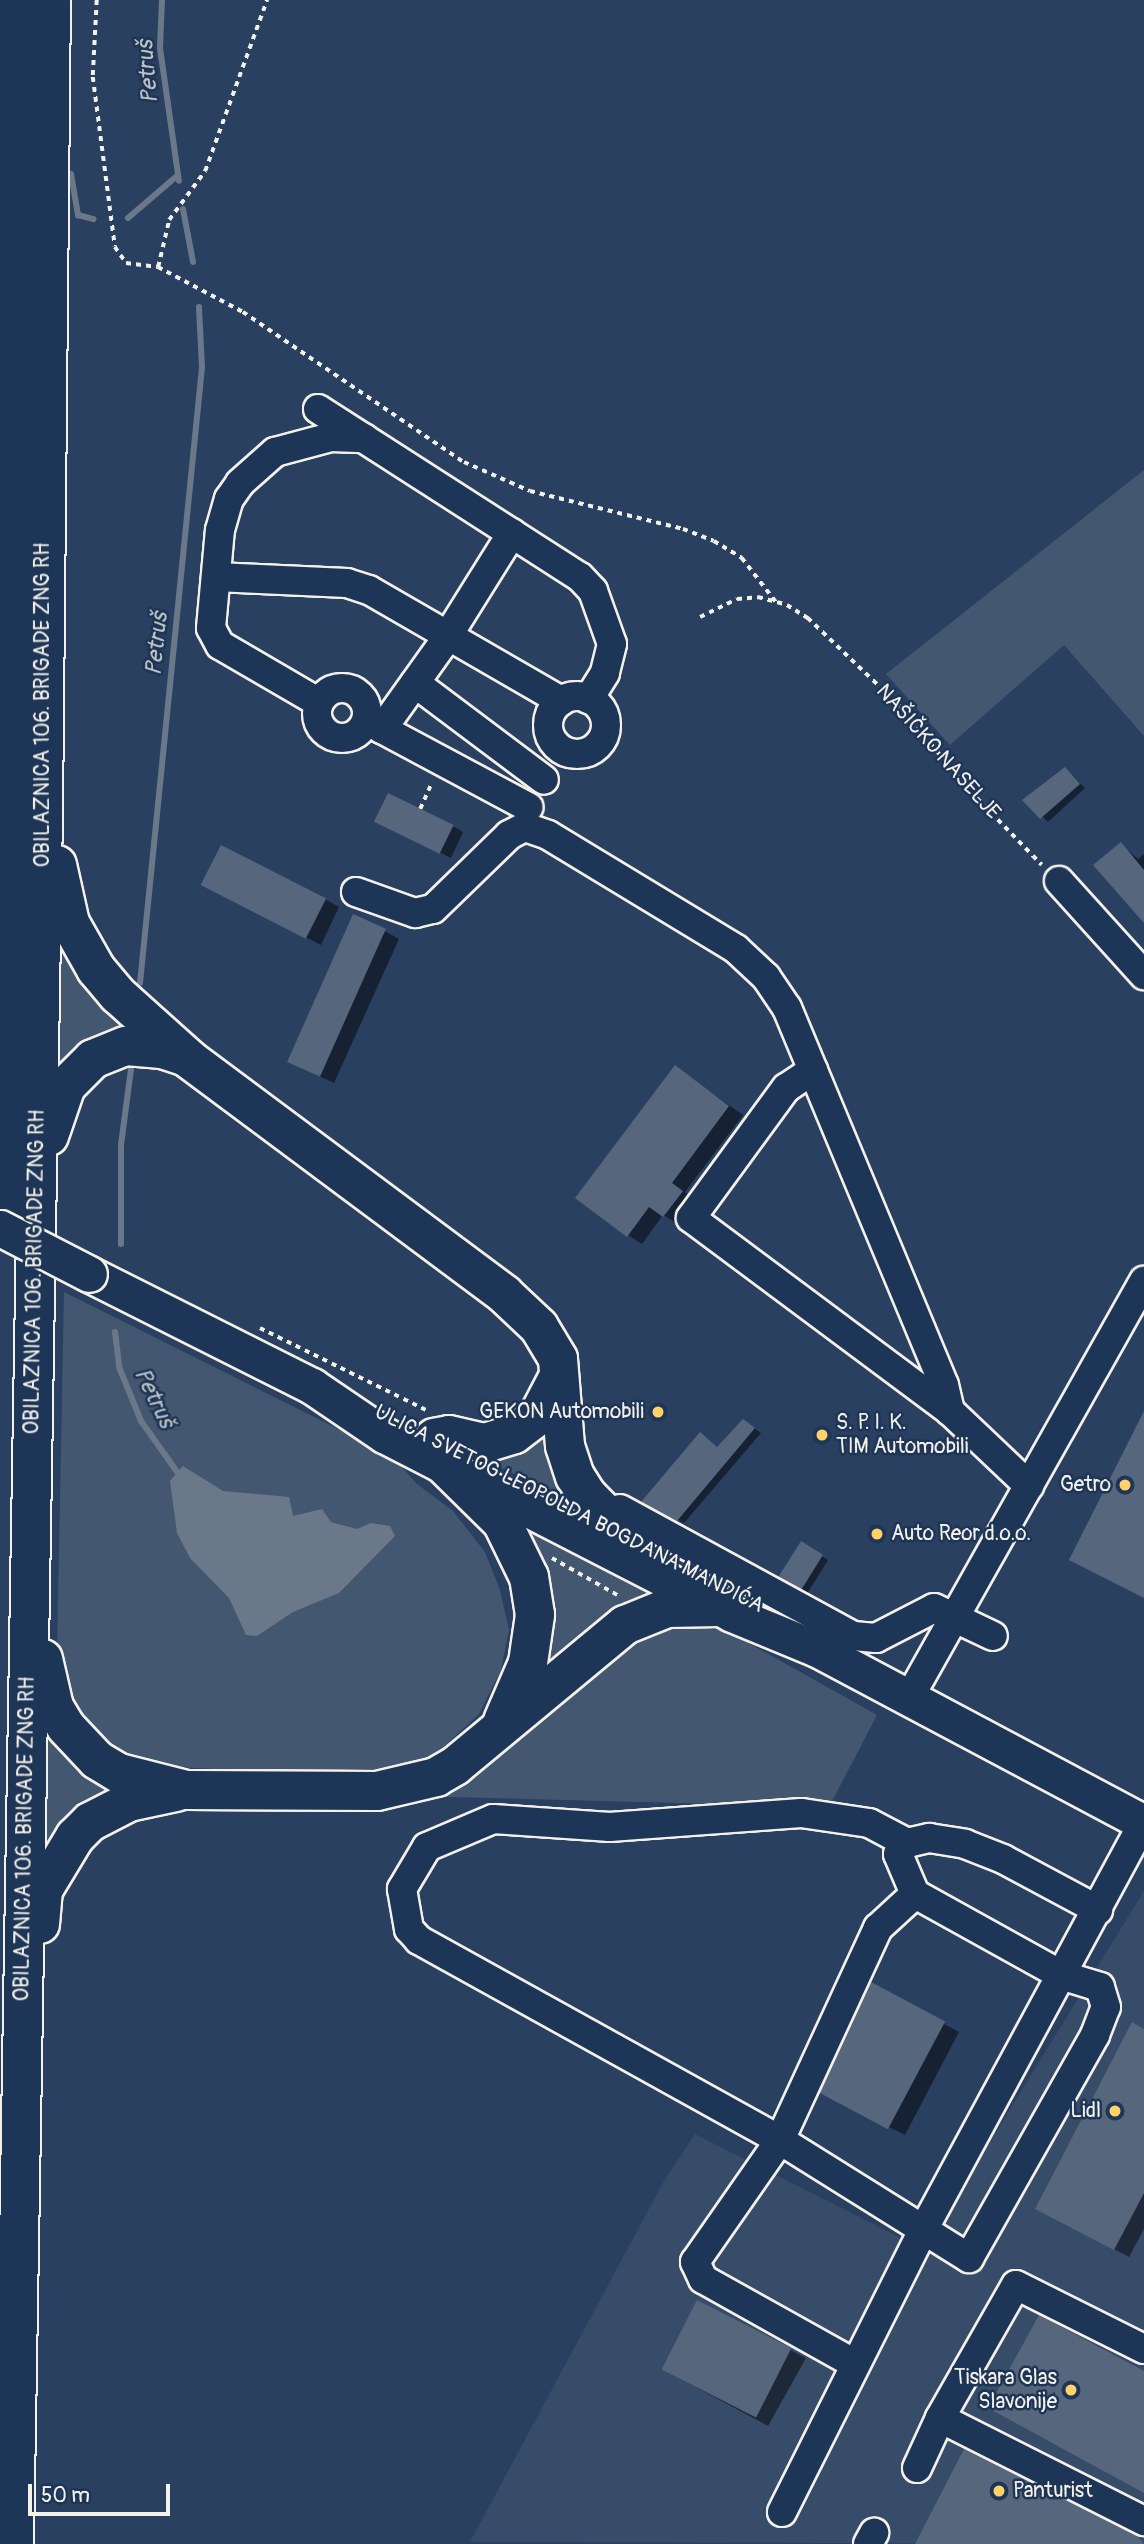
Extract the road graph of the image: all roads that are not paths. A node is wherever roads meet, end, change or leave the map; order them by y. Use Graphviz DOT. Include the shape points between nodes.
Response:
graph roads {
  1 [pos="19,0"];
  2 [pos="51,0"];
  3 [pos="318,409"];
  4 [pos="364,438"];
  5 [pos="228,476"];
  6 [pos="6,479"];
  7 [pos="220,530"];
  8 [pos="512,533"];
  9 [pos="216,577"];
  10 [pos="448,635"];
  11 [pos="415,683"];
  12 [pos="589,699"];
  13 [pos="561,701"];
  14 [pos="318,702"];
  15 [pos="374,724"];
  16 [pos="562,750"];
  17 [pos="544,780"];
  18 [pos="43,812"];
  19 [pos="526,817"];
  20 [pos="3,881"];
  21 [pos="1059,881"];
  22 [pos="356,892"];
  23 [pos="1144,975"];
  24 [pos="189,1059"];
  25 [pos="813,1070"];
  26 [pos="37,1189"];
  27 [pos="0,1228"];
  28 [pos="1144,1281"];
  29 [pos="559,1376"];
  30 [pos="950,1411"];
  31 [pos="436,1438"];
  32 [pos="1028,1486"];
  33 [pos="626,1525"];
  34 [pos="718,1607"];
  35 [pos="29,1610"];
  36 [pos="955,1615"];
  37 [pos="993,1636"];
  38 [pos="817,1649"];
  39 [pos="909,1698"];
  40 [pos="499,1728"];
  41 [pos="186,1790"];
  42 [pos="1144,1823"];
  43 [pos="907,1843"];
  44 [pos="915,1894"];
  45 [pos="1098,1910"];
  46 [pos="23,1975"];
  47 [pos="1063,1976"];
  48 [pos="780,2140"];
  49 [pos="922,2232"];
  50 [pos="1144,2350"];
  51 [pos="855,2364"];
  52 [pos="940,2418"];
  53 [pos="917,2468"];
  54 [pos="782,2512"];
  55 [pos="1144,2521"];
  56 [pos="14,2544"];
  1 -- 6 [label="highway, OBILAZNICA 106. BRIGADE ZNG RH"];
  2 -- 18 [label="highway, OBILAZNICA 106. BRIGADE ZNG RH"];
  3 -- 4 [label="street"];
  4 -- 7 [label="street" via="331,437 275,452 240,483 229,499"];
  4 -- 8 [label="street"];
  5 -- 7 [label="street"];
  6 -- 20 [label="highway, OBILAZNICA 106. BRIGADE ZNG RH"];
  7 -- 9 [label="street"];
  8 -- 10 [label="street"];
  8 -- 12 [label="street" via="580,577 593,591 612,644 606,673"];
  9 -- 10 [label="street" via="347,583"];
  9 -- 14 [label="street" via="211,628 220,645"];
  10 -- 11 [label="street"];
  10 -- 13 [label="street"];
  11 -- 15 [label="street"];
  11 -- 17 [label="street"];
  12 -- 13 [label="street"];
  12 -- 16 [label="street" via="603,711 603,739 580,754"];
  13 -- 16 [label="street" via="548,726"];
  14 -- 15 [label="street" via="338,687 354,690"];
  14 -- 15 [label="street" via="320,726 333,737 350,737"];
  15 -- 19 [label="street" via="442,761"];
  16 -- 17 [label="street"];
  17 -- 19 [label="street"];
  18 -- 24 [label="highway" via="63,901 82,947 118,995"];
  18 -- 26 [label="highway, OBILAZNICA 106. BRIGADE ZNG RH"];
  19 -- 22 [label="street" via="433,909 415,913"];
  19 -- 25 [label="street" via="548,835 736,949 766,977 787,1008"];
  20 -- 27 [label="highway, OBILAZNICA 106. BRIGADE ZNG RH"];
  21 -- 23 [label="street"];
  24 -- 26 [label="highway" via="162,1049 126,1046 93,1059 77,1072 51,1120"];
  24 -- 29 [label="highway" via="520,1307 549,1340"];
  25 -- 30 [label="street" via="944,1385"];
  25 -- 30 [label="street" via="786,1088 691,1218"];
  26 -- 35 [label="highway, OBILAZNICA 106. BRIGADE ZNG RH"];
  27 -- 31 [label="main road, ULICA SVETOG LEOPOLDA BOGDANA MANDIĆA, bridge" via="312,1386 384,1435"];
  28 -- 32 [label="street"];
  29 -- 31 [label="highway" via="538,1416 514,1434 485,1443 449,1435"];
  29 -- 33 [label="highway" via="565,1447 575,1476 587,1495"];
  30 -- 32 [label="street"];
  31 -- 33 [label="main road, ULICA SVETOG LEOPOLDA BOGDANA MANDIĆA"];
  31 -- 34 [label="main road, ULICA SVETOG LEOPOLDA BOGDANA MANDIĆA"];
  31 -- 40 [label="highway" via="502,1522 529,1577 535,1615 528,1663"];
  32 -- 36 [label="street"];
  33 -- 36 [label="street" via="853,1636 876,1638 926,1610"];
  33 -- 38 [label="main road, ULICA SVETOG LEOPOLDA BOGDANA MANDIĆA" via="777,1616"];
  34 -- 38 [label="main road, ULICA SVETOG LEOPOLDA BOGDANA MANDIĆA"];
  34 -- 40 [label="highway" via="667,1608 625,1625"];
  35 -- 41 [label="highway" via="54,1707 81,1746 119,1773"];
  35 -- 46 [label="highway, OBILAZNICA 106. BRIGADE ZNG RH"];
  36 -- 37 [label="street"];
  36 -- 39 [label="street"];
  38 -- 39 [label="main road, ULICA SVETOG LEOPOLDA BOGDANA MANDIĆA"];
  39 -- 42 [label="main road, ULICA SVETOG LEOPOLDA BOGDANA MANDIĆA"];
  40 -- 41 [label="highway" via="455,1766 411,1785 343,1793"];
  41 -- 46 [label="highway" via="128,1802 90,1822 75,1837 43,1890 40,1927"];
  42 -- 45 [label="street"];
  43 -- 44 [label="street" via="898,1854"];
  43 -- 45 [label="street" via="929,1838 965,1844 1003,1858"];
  43 -- 48 [label="street" via="869,1823 801,1813 610,1827 493,1819 427,1847 402,1889 409,1929 419,1940"];
  44 -- 47 [label="street"];
  44 -- 48 [label="street" via="878,1928"];
  45 -- 47 [label="street"];
  46 -- 56 [label="highway, OBILAZNICA 106. BRIGADE ZNG RH"];
  47 -- 49 [label="street"];
  47 -- 49 [label="street" via="1100,1987 1106,2007 1095,2035 969,2259"];
  48 -- 49 [label="street"];
  48 -- 51 [label="street" via="695,2262 703,2279"];
  49 -- 51 [label="street"];
  50 -- 52 [label="street" via="1016,2284"];
  51 -- 54 [label="street"];
  52 -- 53 [label="street"];
  52 -- 55 [label="street"];
}
